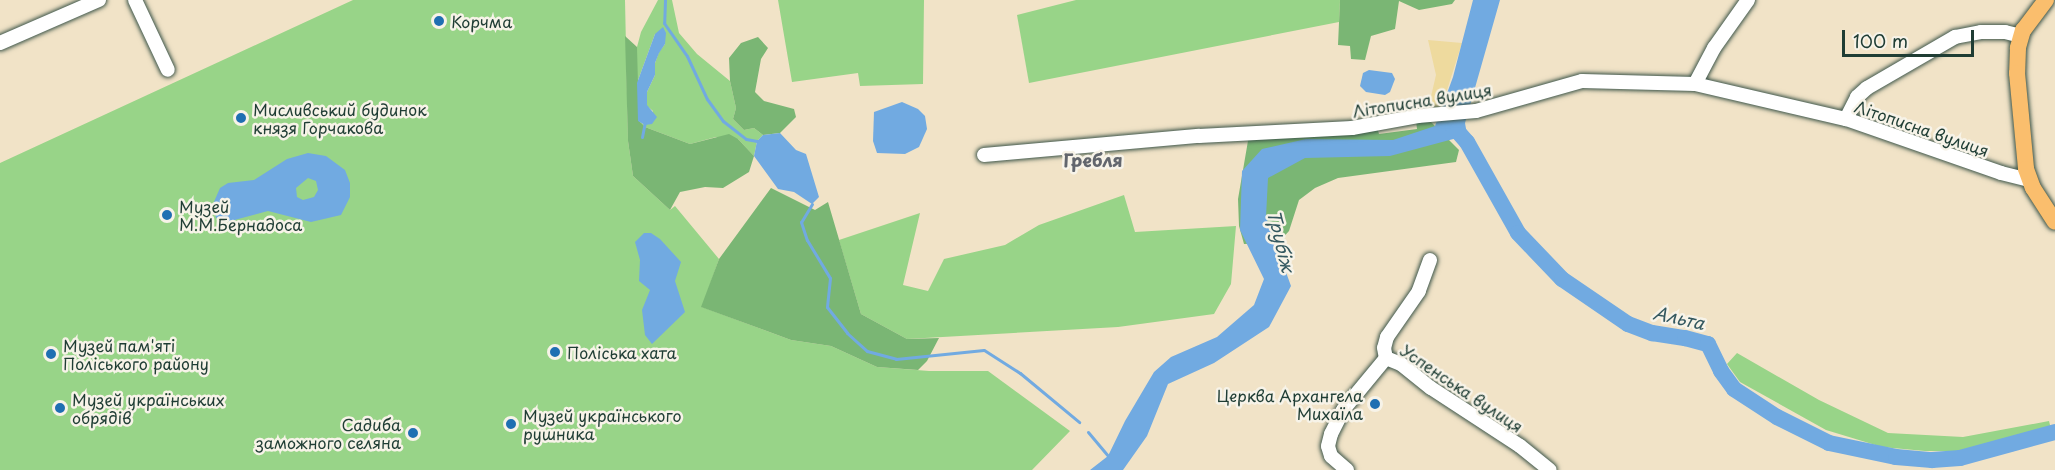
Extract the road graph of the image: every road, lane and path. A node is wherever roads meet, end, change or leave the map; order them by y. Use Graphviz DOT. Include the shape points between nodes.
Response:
graph roads {
  1 [pos="99,0"];
  2 [pos="135,0"];
  3 [pos="1748,0"];
  4 [pos="2046,0"];
  5 [pos="2021,36"];
  6 [pos="0,44"];
  7 [pos="168,70"];
  8 [pos="1695,84"];
  9 [pos="1846,119"];
  10 [pos="984,155"];
  11 [pos="2030,180"];
  12 [pos="2055,222"];
  13 [pos="1430,261"];
  14 [pos="1386,358"];
  15 [pos="1347,470"];
  16 [pos="1550,470"];
  1 -- 6 [label="street"];
  2 -- 7 [label="street"];
  3 -- 8 [label="street" via="1714,48"];
  4 -- 5 [label="main road"];
  5 -- 9 [label="street" via="1981,32 1955,37 1867,88 1857,97"];
  5 -- 11 [label="main road" via="2017,73"];
  8 -- 9 [label="street, Літописна вулиця"];
  8 -- 10 [label="street, Літописна вулиця" via="1582,81 1476,111 1352,128 1199,136"];
  9 -- 11 [label="street, Літописна вулиця"];
  11 -- 12 [label="main road"];
  13 -- 14 [label="street, Успенська вулиця" via="1419,291 1387,337"];
  14 -- 15 [label="street" via="1343,410 1331,434 1331,456"];
  14 -- 16 [label="street, Успенська вулиця" via="1401,364"];
}
